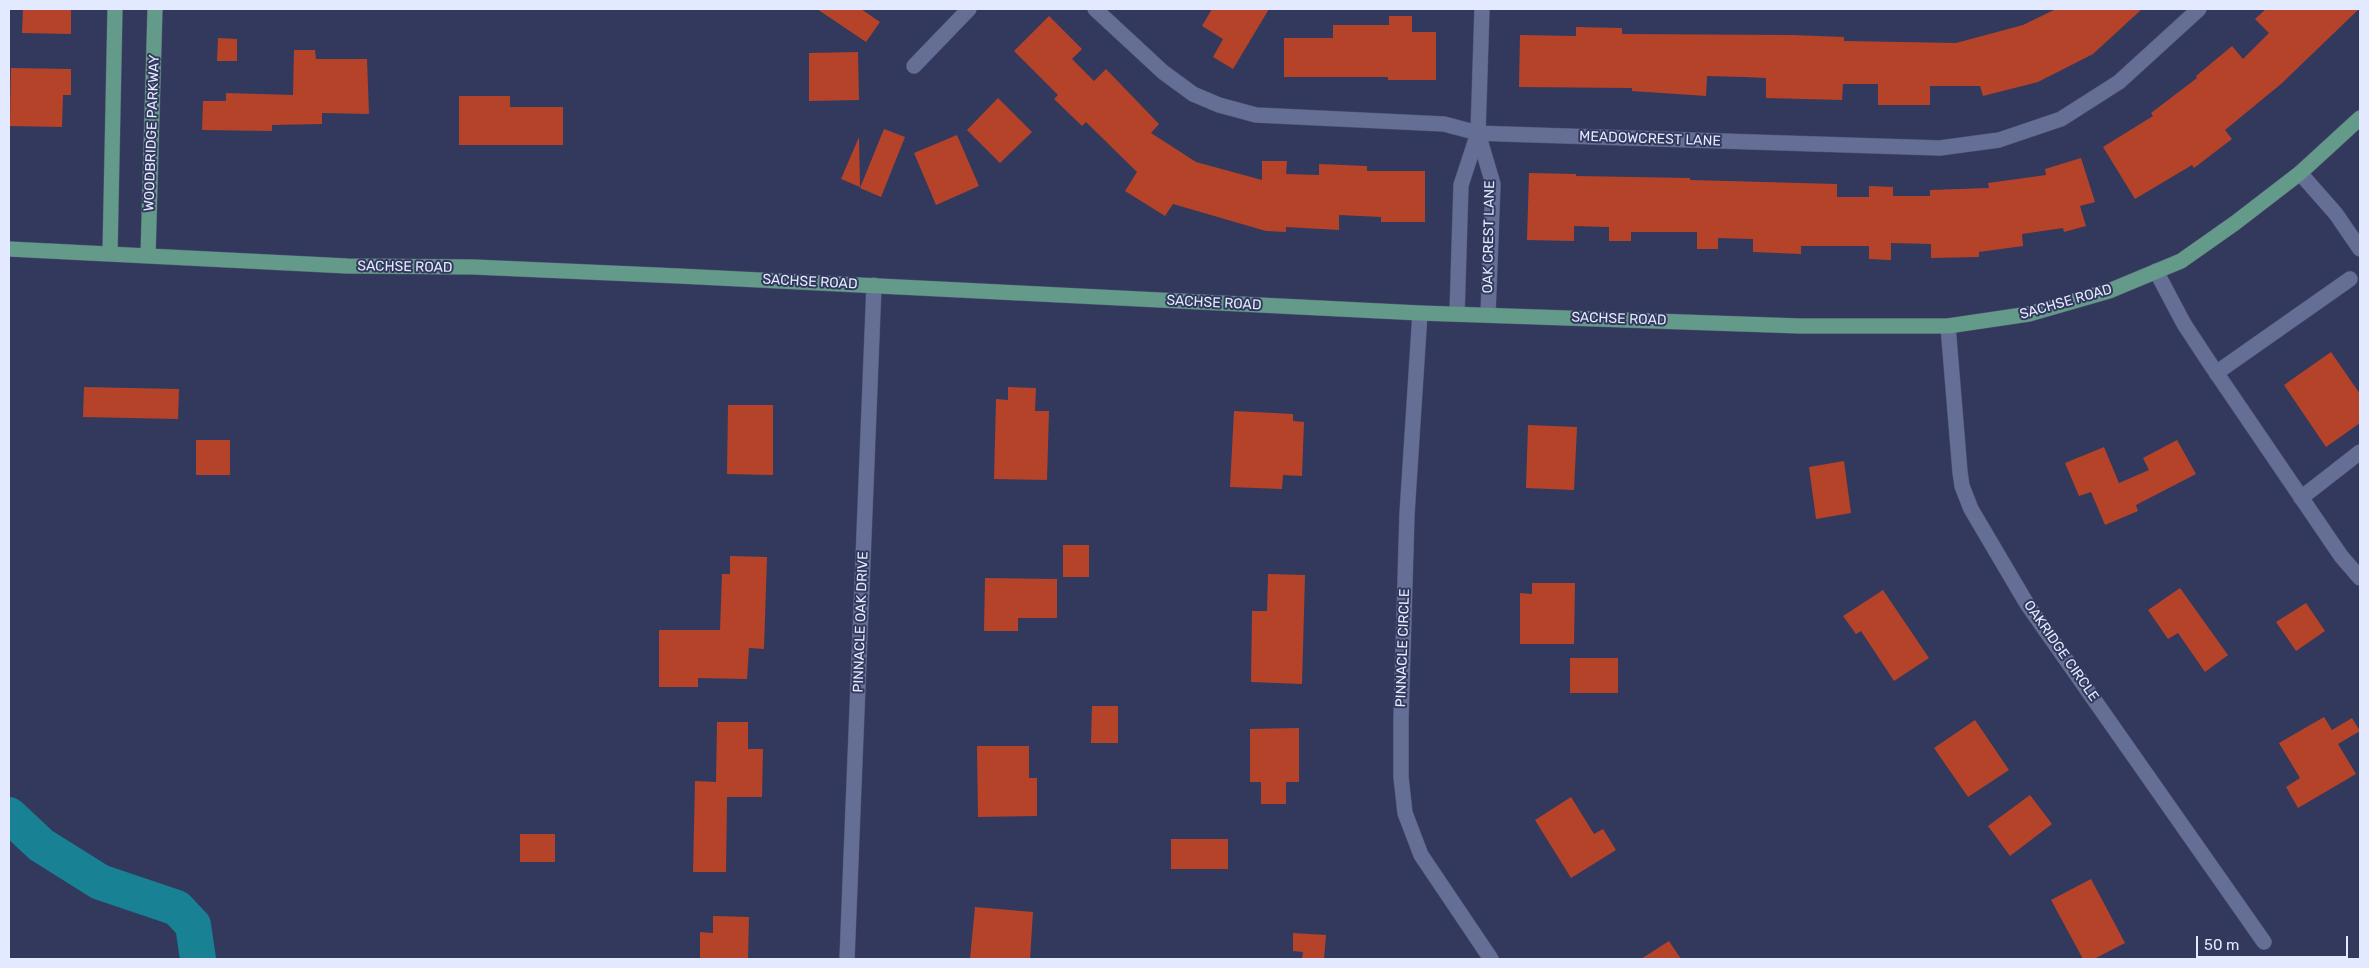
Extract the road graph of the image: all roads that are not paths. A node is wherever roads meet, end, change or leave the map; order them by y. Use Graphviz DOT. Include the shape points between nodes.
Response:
graph roads {
  1 [pos="115,9"];
  2 [pos="156,9"];
  3 [pos="969,9"];
  4 [pos="1095,9"];
  5 [pos="1482,9"];
  6 [pos="2199,9"];
  7 [pos="914,66"];
  8 [pos="2360,118"];
  9 [pos="1478,133"];
  10 [pos="2300,173"];
  11 [pos="9,249"];
  12 [pos="2360,249"];
  13 [pos="110,254"];
  14 [pos="148,256"];
  15 [pos="2156,271"];
  16 [pos="2350,279"];
  17 [pos="874,285"];
  18 [pos="1420,313"];
  19 [pos="1457,314"];
  20 [pos="1488,314"];
  21 [pos="1948,326"];
  22 [pos="2216,373"];
  23 [pos="2360,452"];
  24 [pos="2301,498"];
  25 [pos="2358,573"];
  26 [pos="2264,942"];
  27 [pos="847,959"];
  28 [pos="1491,959"];
  1 -- 13 [label="main road"];
  2 -- 14 [label="main road, WOODBRIDGE PARKWAY"];
  3 -- 7 [label="street"];
  4 -- 9 [label="street, MEADOWCREST LANE" via="1163,72 1193,94 1219,105 1256,115 1444,124"];
  5 -- 9 [label="street, OAK CREST LANE"];
  6 -- 9 [label="street, MEADOWCREST LANE" via="2119,82 2061,119 1998,140 1940,148"];
  8 -- 10 [label="main road, SACHSE ROAD"];
  9 -- 19 [label="street, OAK CREST LANE" via="1461,185"];
  9 -- 20 [label="street, OAK CREST LANE" via="1493,184"];
  10 -- 12 [label="street" via="2336,214"];
  10 -- 15 [label="main road, SACHSE ROAD" via="2181,261"];
  11 -- 13 [label="main road, SACHSE ROAD"];
  13 -- 14 [label="main road, SACHSE ROAD"];
  14 -- 17 [label="main road, SACHSE ROAD"];
  15 -- 21 [label="main road, SACHSE ROAD" via="2109,291 2029,314"];
  15 -- 22 [label="street" via="2184,324"];
  16 -- 22 [label="street"];
  17 -- 18 [label="main road, SACHSE ROAD"];
  17 -- 27 [label="street, PINNACLE OAK DRIVE"];
  18 -- 19 [label="main road, SACHSE ROAD"];
  18 -- 28 [label="street, PINNACLE CIRCLE" via="1407,514 1401,777 1405,813 1421,855"];
  19 -- 20 [label="main road, SACHSE ROAD"];
  20 -- 21 [label="main road, SACHSE ROAD" via="1800,326"];
  21 -- 26 [label="street, OAKRIDGE CIRCLE" via="1960,472 1971,509 2027,604"];
  22 -- 24 [label="street"];
  23 -- 24 [label="street"];
  24 -- 25 [label="street" via="2341,556"];
}
